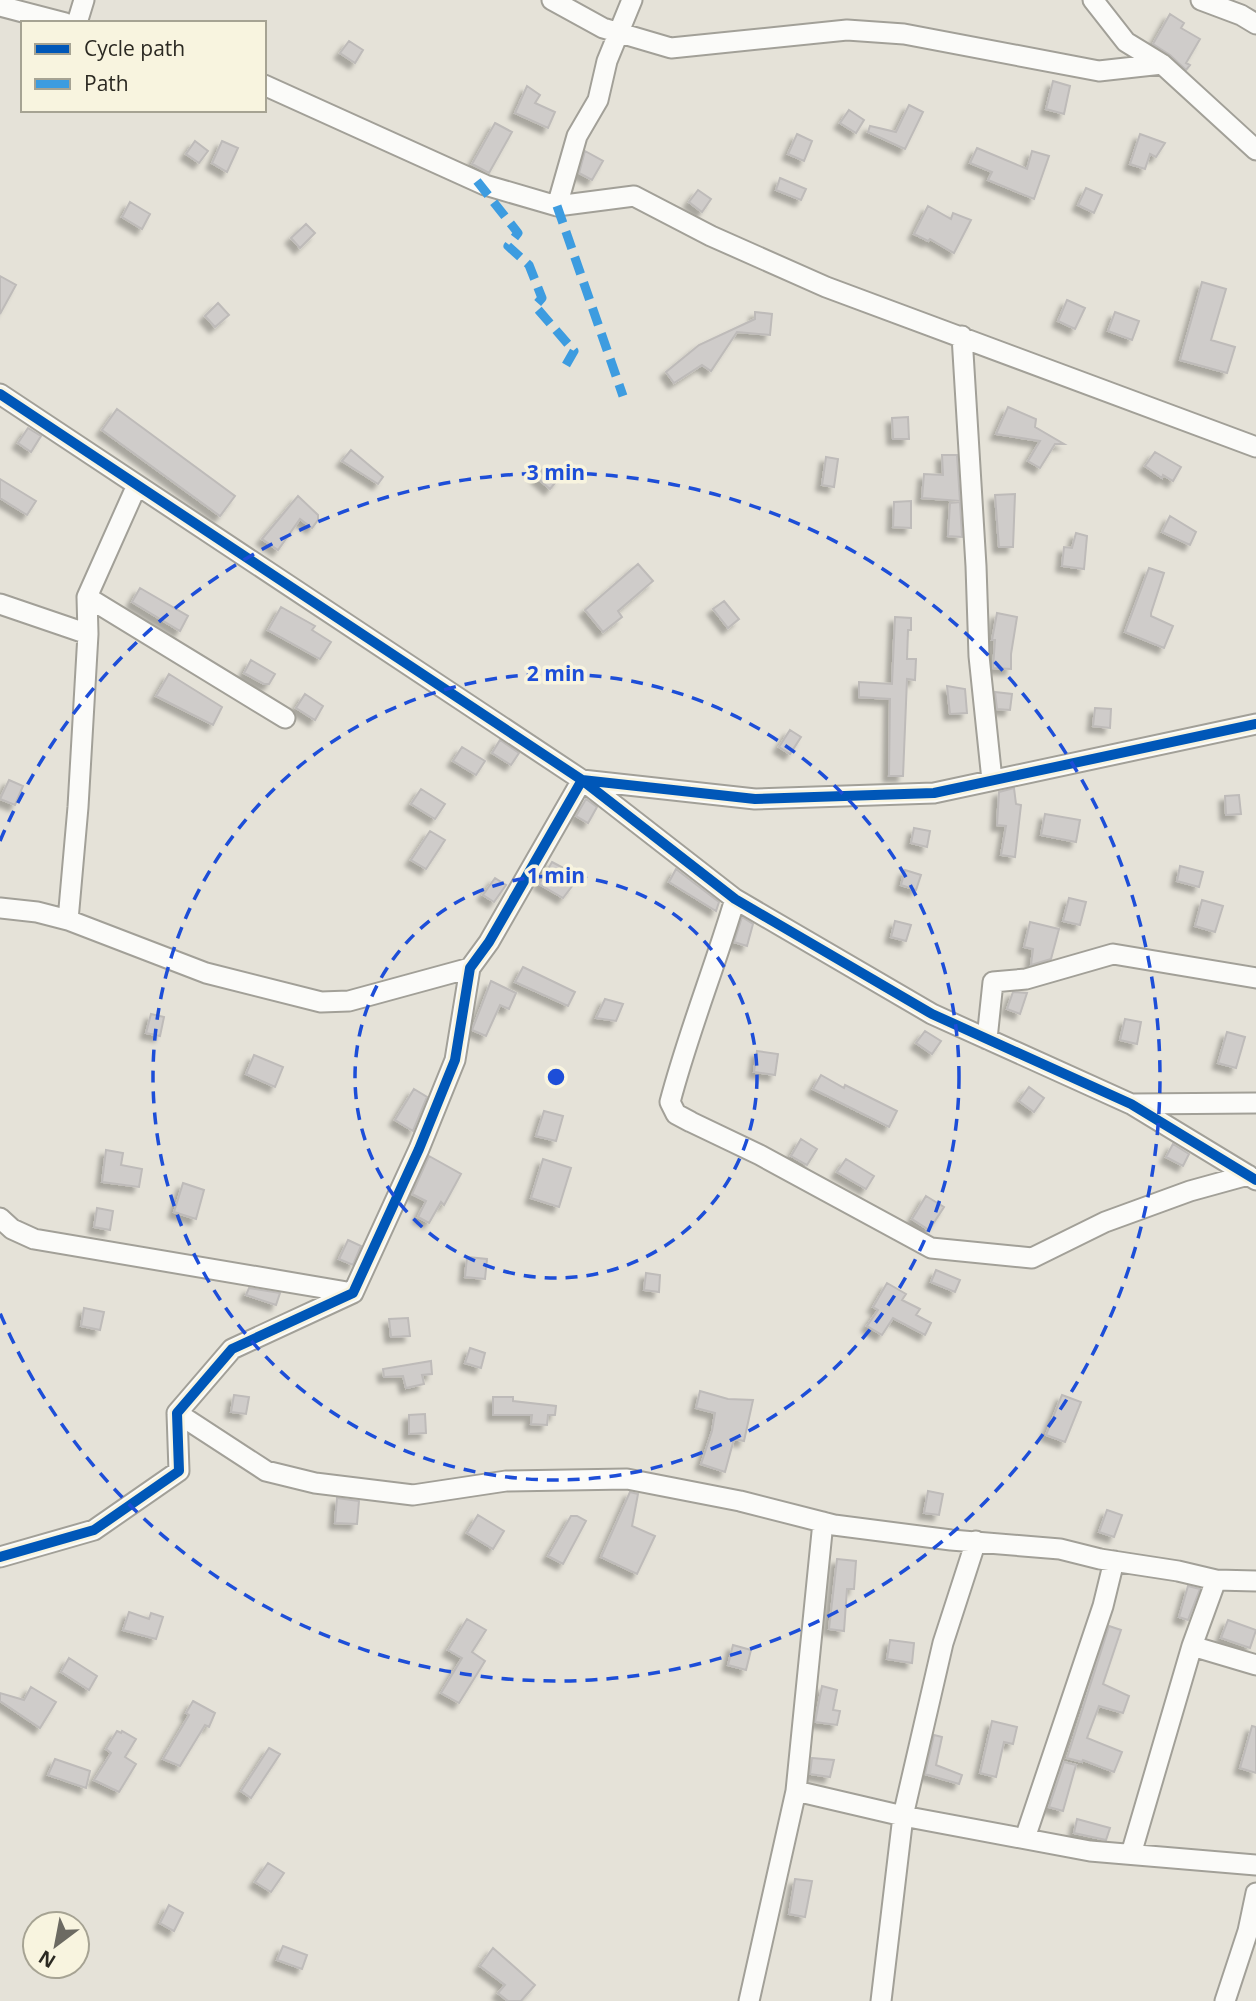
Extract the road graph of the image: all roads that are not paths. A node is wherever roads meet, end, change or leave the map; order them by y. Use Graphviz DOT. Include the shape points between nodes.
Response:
graph roads {
  1 [pos="84,0"];
  2 [pos="552,0"];
  3 [pos="632,0"];
  4 [pos="1093,0"];
  5 [pos="1201,0"];
  6 [pos="0,6"];
  7 [pos="57,21"];
  8 [pos="78,21"];
  9 [pos="1256,24"];
  10 [pos="618,32"];
  11 [pos="1162,65"];
  12 [pos="266,86"];
  13 [pos="1256,150"];
  14 [pos="557,206"];
  15 [pos="962,336"];
  16 [pos="0,394"];
  17 [pos="1256,447"];
  18 [pos="137,485"];
  19 [pos="88,597"];
  20 [pos="0,604"];
  21 [pos="88,634"];
  22 [pos="285,718"];
  23 [pos="1256,723"];
  24 [pos="582,780"];
  25 [pos="992,780"];
  26 [pos="734,899"];
  27 [pos="0,908"];
  28 [pos="68,920"];
  29 [pos="470,968"];
  30 [pos="1256,978"];
  31 [pos="987,1039"];
  32 [pos="1256,1102"];
  33 [pos="1131,1104"];
  34 [pos="1252,1177"];
  35 [pos="0,1218"];
  36 [pos="0,1236"];
  37 [pos="41,1241"];
  38 [pos="353,1293"];
  39 [pos="177,1413"];
  40 [pos="823,1522"];
  41 [pos="976,1541"];
  42 [pos="0,1557"];
  43 [pos="1114,1561"];
  44 [pos="1216,1580"];
  45 [pos="1256,1581"];
  46 [pos="1192,1646"];
  47 [pos="1256,1665"];
  48 [pos="796,1791"];
  49 [pos="903,1816"];
  50 [pos="1025,1838"];
  51 [pos="1131,1854"];
  52 [pos="1256,1865"];
  53 [pos="1256,1893"];
  54 [pos="749,2001"];
  55 [pos="881,2001"];
  56 [pos="1225,2001"];
  1 -- 8 [label="street"];
  2 -- 10 [label="street"];
  3 -- 10 [label="street"];
  4 -- 11 [label="street" via="1126,42"];
  5 -- 9 [label="street"];
  6 -- 7 [label="street"];
  10 -- 11 [label="street" via="671,48 847,30 904,34 1099,71"];
  10 -- 14 [label="street" via="598,100 577,136"];
  11 -- 13 [label="street"];
  12 -- 14 [label="street" via="485,185"];
  14 -- 15 [label="street" via="634,196 826,287"];
  15 -- 17 [label="street"];
  15 -- 25 [label="street" via="979,656"];
  16 -- 18 [label="street"];
  18 -- 19 [label="street"];
  18 -- 24 [label="street"];
  19 -- 21 [label="street"];
  19 -- 22 [label="street"];
  20 -- 21 [label="street"];
  21 -- 28 [label="street"];
  23 -- 25 [label="street"];
  24 -- 25 [label="street" via="755,799 934,793"];
  24 -- 26 [label="street"];
  24 -- 29 [label="street"];
  26 -- 31 [label="street" via="932,1014"];
  26 -- 34 [label="street" via="684,1048 670,1102 676,1114 931,1248 1032,1258 1105,1222 1189,1191"];
  27 -- 28 [label="street"];
  28 -- 29 [label="street" via="206,973 321,1002 349,1001"];
  29 -- 38 [label="street" via="455,1060"];
  30 -- 31 [label="street" via="1112,954 1026,979 993,982"];
  31 -- 33 [label="street"];
  32 -- 33 [label="street"];
  33 -- 34 [label="street"];
  35 -- 37 [label="street" via="12,1229"];
  36 -- 37 [label="street"];
  37 -- 38 [label="street"];
  38 -- 39 [label="street" via="232,1349"];
  39 -- 40 [label="street" via="266,1471 315,1483 413,1495 506,1481 627,1479"];
  39 -- 42 [label="street" via="179,1471 94,1530"];
  40 -- 41 [label="street"];
  40 -- 48 [label="street"];
  41 -- 43 [label="street" via="1060,1549"];
  41 -- 49 [label="street" via="943,1643"];
  43 -- 44 [label="street"];
  43 -- 50 [label="street"];
  44 -- 45 [label="street"];
  44 -- 46 [label="street"];
  46 -- 47 [label="street"];
  46 -- 51 [label="street"];
  48 -- 49 [label="street"];
  48 -- 54 [label="street"];
  49 -- 50 [label="street"];
  49 -- 55 [label="street"];
  50 -- 51 [label="street"];
  51 -- 52 [label="street"];
  53 -- 56 [label="street"];
}
